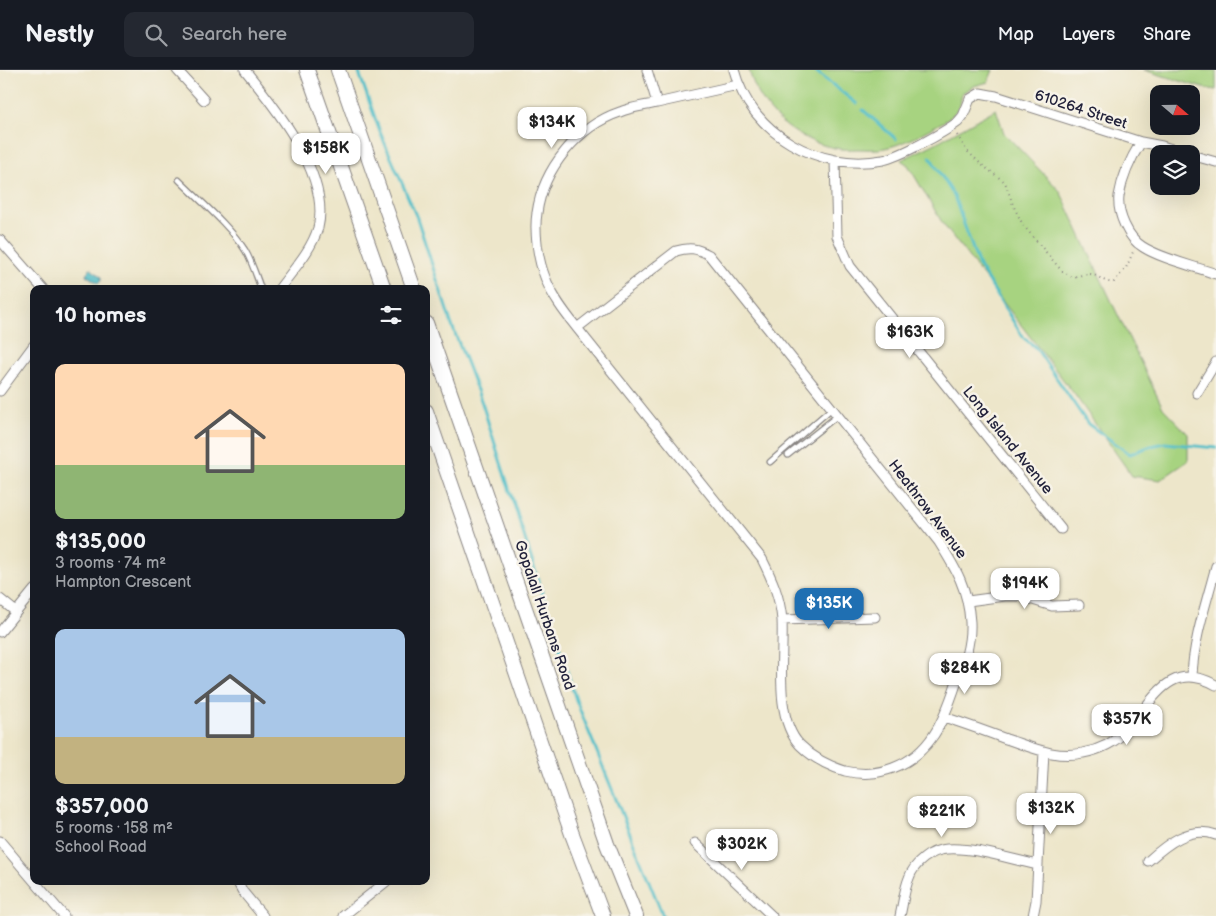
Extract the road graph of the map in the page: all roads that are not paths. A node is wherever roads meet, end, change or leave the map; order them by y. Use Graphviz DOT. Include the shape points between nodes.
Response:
graph roads {
  1 [pos="177,70"];
  2 [pos="245,70"];
  3 [pos="307,70"];
  4 [pos="338,70"];
  5 [pos="647,70"];
  6 [pos="734,70"];
  7 [pos="738,85"];
  8 [pos="204,100"];
  9 [pos="657,103"];
  10 [pos="1140,142"];
  11 [pos="1156,145"];
  12 [pos="1200,157"];
  13 [pos="835,160"];
  14 [pos="1216,162"];
  15 [pos="179,180"];
  16 [pos="0,240"];
  17 [pos="1216,274"];
  18 [pos="39,285"];
  19 [pos="260,285"];
  20 [pos="283,285"];
  21 [pos="383,285"];
  22 [pos="413,285"];
  23 [pos="577,328"];
  24 [pos="430,335"];
  25 [pos="30,350"];
  26 [pos="1216,362"];
  27 [pos="0,391"];
  28 [pos="1197,393"];
  29 [pos="835,412"];
  30 [pos="430,423"];
  31 [pos="788,455"];
  32 [pos="770,462"];
  33 [pos="1061,529"];
  34 [pos="1216,566"];
  35 [pos="30,595"];
  36 [pos="0,599"];
  37 [pos="968,601"];
  38 [pos="1079,605"];
  39 [pos="16,612"];
  40 [pos="875,617"];
  41 [pos="782,620"];
  42 [pos="0,632"];
  43 [pos="1192,677"];
  44 [pos="1216,685"];
  45 [pos="944,717"];
  46 [pos="1044,752"];
  47 [pos="1216,835"];
  48 [pos="0,841"];
  49 [pos="695,843"];
  50 [pos="1148,861"];
  51 [pos="1038,866"];
  52 [pos="30,876"];
  53 [pos="37,885"];
  54 [pos="239,885"];
  55 [pos="382,885"];
  56 [pos="64,916"];
  57 [pos="263,916"];
  58 [pos="343,916"];
  59 [pos="603,916"];
  60 [pos="636,916"];
  61 [pos="772,916"];
  62 [pos="900,916"];
  63 [pos="1033,916"];
  1 -- 8 [label="street"];
  2 -- 20 [label="street" via="266,96 306,159 316,181 320,205 318,228 305,254"];
  3 -- 21 [label="main road"];
  4 -- 22 [label="main road"];
  5 -- 9 [label="street"];
  6 -- 7 [label="street"];
  7 -- 9 [label="street, Heathrow Avenue"];
  7 -- 13 [label="street" via="767,126 789,143"];
  9 -- 23 [label="street, Heathrow Avenue" via="619,112 592,126 557,162 544,188 537,214 538,247 545,277"];
  10 -- 11 [label="street, 610264 Street"];
  10 -- 13 [label="street, 610264 Street" via="1012,101 976,94 970,98 963,116 952,126 918,145 885,160"];
  10 -- 17 [label="street" via="1119,197 1119,208 1132,236 1153,252"];
  12 -- 14 [label="street, 610264 Street"];
  13 -- 33 [label="street, Long Island Avenue" via="837,236 850,266"];
  15 -- 19 [label="lane" via="243,248 255,268"];
  16 -- 18 [label="street"];
  23 -- 29 [label="street, Heathrow Avenue" via="676,251 699,249 709,255"];
  23 -- 41 [label="street, Heathrow Avenue" via="762,560 776,589"];
  24 -- 60 [label="main road, Gopalall Hurbans Road" via="607,844"];
  25 -- 27 [label="street"];
  26 -- 28 [label="street"];
  29 -- 31 [label="lane"];
  29 -- 32 [label="lane"];
  29 -- 37 [label="street, Heathrow Avenue" via="939,542 959,574"];
  30 -- 59 [label="main road"];
  34 -- 43 [label="street" via="1196,644"];
  35 -- 39 [label="street"];
  36 -- 39 [label="street"];
  37 -- 38 [label="street" via="1020,596 1052,606"];
  37 -- 45 [label="street, Heathrow Avenue" via="969,644"];
  39 -- 42 [label="street"];
  40 -- 41 [label="street"];
  41 -- 45 [label="street, Heathrow Avenue" via="782,701 798,744 816,759 858,774 877,774 915,757 930,742"];
  43 -- 44 [label="street"];
  43 -- 46 [label="street" via="1181,677 1160,689 1114,742 1084,753"];
  45 -- 46 [label="street"];
  46 -- 51 [label="street"];
  47 -- 50 [label="street" via="1192,832 1163,848"];
  48 -- 52 [label="street"];
  49 -- 61 [label="street"];
  51 -- 62 [label="street" via="974,851 946,849 925,856 909,877"];
  51 -- 63 [label="street"];
  53 -- 56 [label="street"];
  54 -- 57 [label="street"];
  55 -- 58 [label="street"];
}
